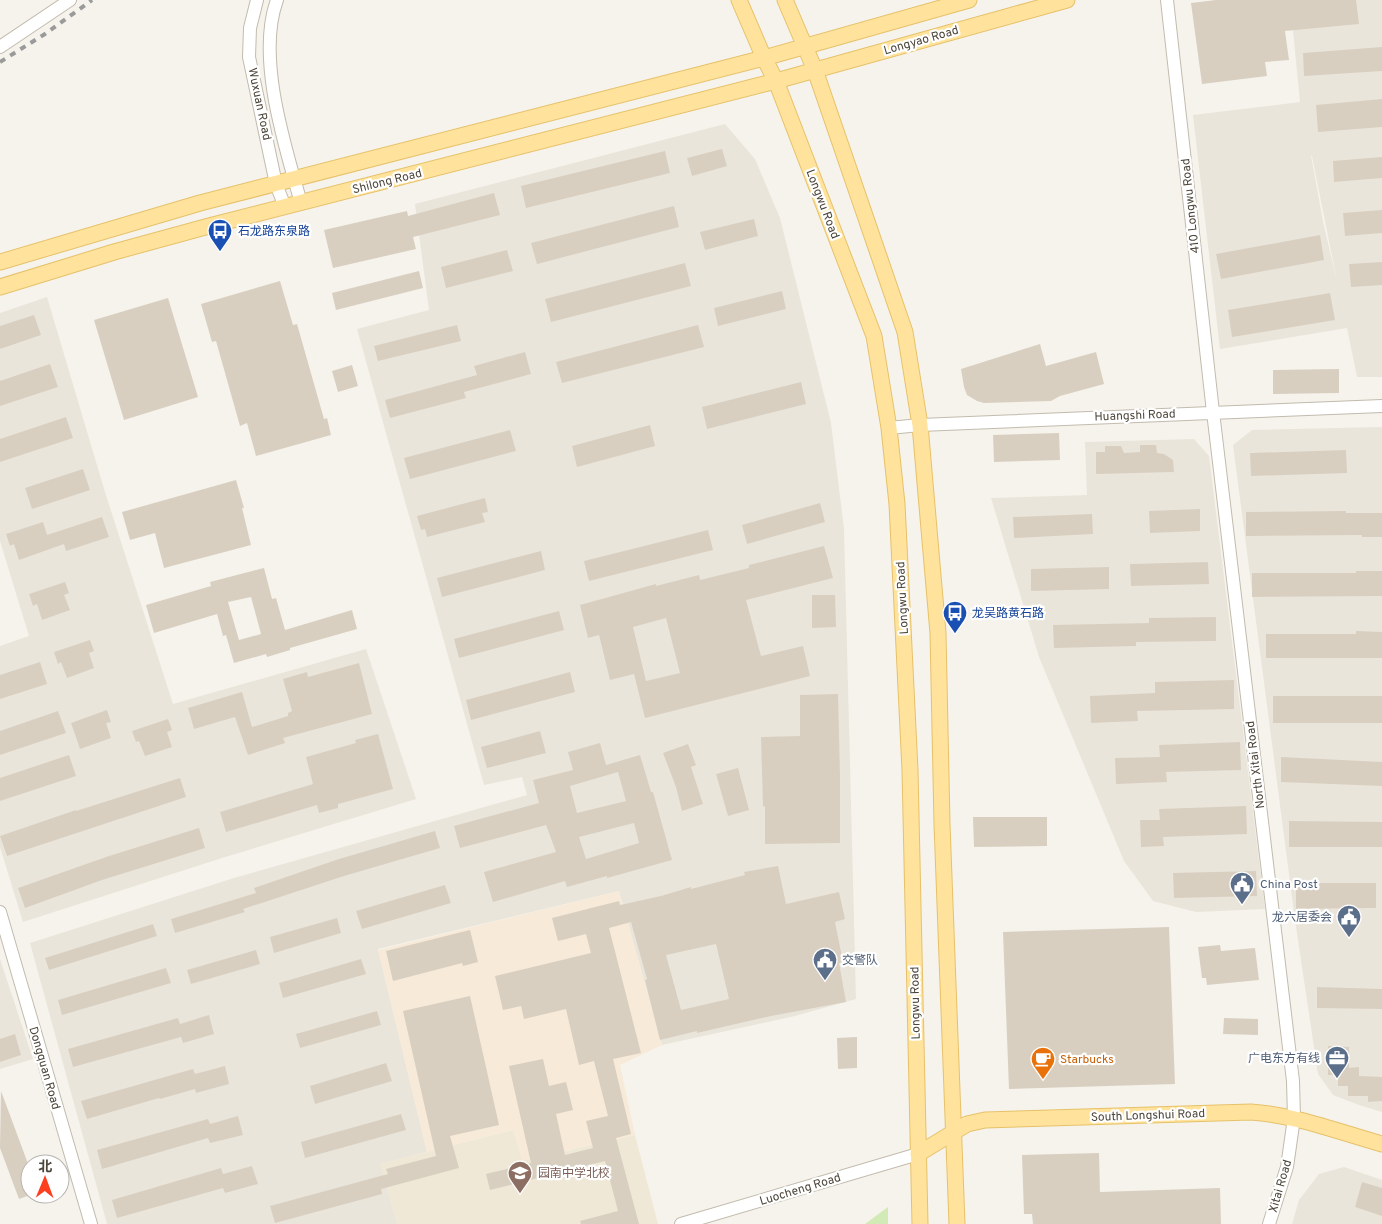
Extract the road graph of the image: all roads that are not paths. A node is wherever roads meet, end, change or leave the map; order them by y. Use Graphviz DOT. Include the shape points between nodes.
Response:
graph roads {
  1 [pos="70,0"];
  2 [pos="257,0"];
  3 [pos="277,0"];
  4 [pos="739,0"];
  5 [pos="785,0"];
  6 [pos="968,0"];
  7 [pos="1067,0"];
  8 [pos="1167,0"];
  9 [pos="805,46"];
  10 [pos="0,47"];
  11 [pos="764,58"];
  12 [pos="815,70"];
  13 [pos="776,81"];
  14 [pos="294,179"];
  15 [pos="276,184"];
  16 [pos="301,203"];
  17 [pos="284,207"];
  18 [pos="0,262"];
  19 [pos="0,287"];
  20 [pos="1382,406"];
  21 [pos="1212,412"];
  22 [pos="920,425"];
  23 [pos="889,428"];
  24 [pos="0,912"];
  25 [pos="1294,1118"];
  26 [pos="954,1131"];
  27 [pos="1382,1144"];
  28 [pos="918,1154"];
  29 [pos="91,1224"];
  30 [pos="681,1224"];
  31 [pos="920,1224"];
  32 [pos="957,1224"];
  33 [pos="1269,1224"];
  1 -- 10 [label="street"];
  2 -- 15 [label="street, Wuxuan Road" via="250,28 249,57"];
  3 -- 14 [label="street" via="271,14 270,74"];
  4 -- 11 [label="main road, Longwu Road"];
  5 -- 9 [label="main road"];
  6 -- 9 [label="main road, Longyao Road"];
  7 -- 12 [label="main road, Longyao Road"];
  8 -- 21 [label="street, 410 Longwu Road"];
  9 -- 11 [label="main road, Longyao Road"];
  9 -- 12 [label="main road"];
  11 -- 13 [label="main road, Longwu Road"];
  11 -- 14 [label="main road, Shilong Road"];
  12 -- 13 [label="main road, Longyao Road"];
  12 -- 22 [label="main road" via="905,332"];
  13 -- 16 [label="main road, Shilong Road"];
  13 -- 23 [label="main road, Longwu Road" via="874,336"];
  14 -- 15 [label="main road, Shilong Road"];
  14 -- 16 [label="street"];
  15 -- 17 [label="street, Wuxuan Road"];
  15 -- 18 [label="main road, Shilong Road"];
  16 -- 17 [label="main road, Shilong Road"];
  17 -- 19 [label="main road, Shilong Road" via="114,252"];
  20 -- 21 [label="street, Huangshi Road"];
  21 -- 22 [label="street, Huangshi Road"];
  21 -- 25 [label="street, North Xitai Road" via="1293,1082"];
  22 -- 23 [label="street, Huangshi Road"];
  22 -- 26 [label="main road" via="938,634"];
  23 -- 28 [label="main road, Longwu Road" via="898,504 911,788"];
  24 -- 29 [label="street, Dongquan Road"];
  25 -- 26 [label="main road, South Longshui Road" via="1251,1112 985,1120"];
  25 -- 27 [label="main road, South Longshui Road"];
  25 -- 33 [label="street, Xitai Road" via="1287,1167"];
  26 -- 28 [label="main road, South Longshui Road"];
  26 -- 32 [label="main road"];
  28 -- 30 [label="street, Luocheng Road"];
  28 -- 31 [label="main road, Longwu Road"];
}
